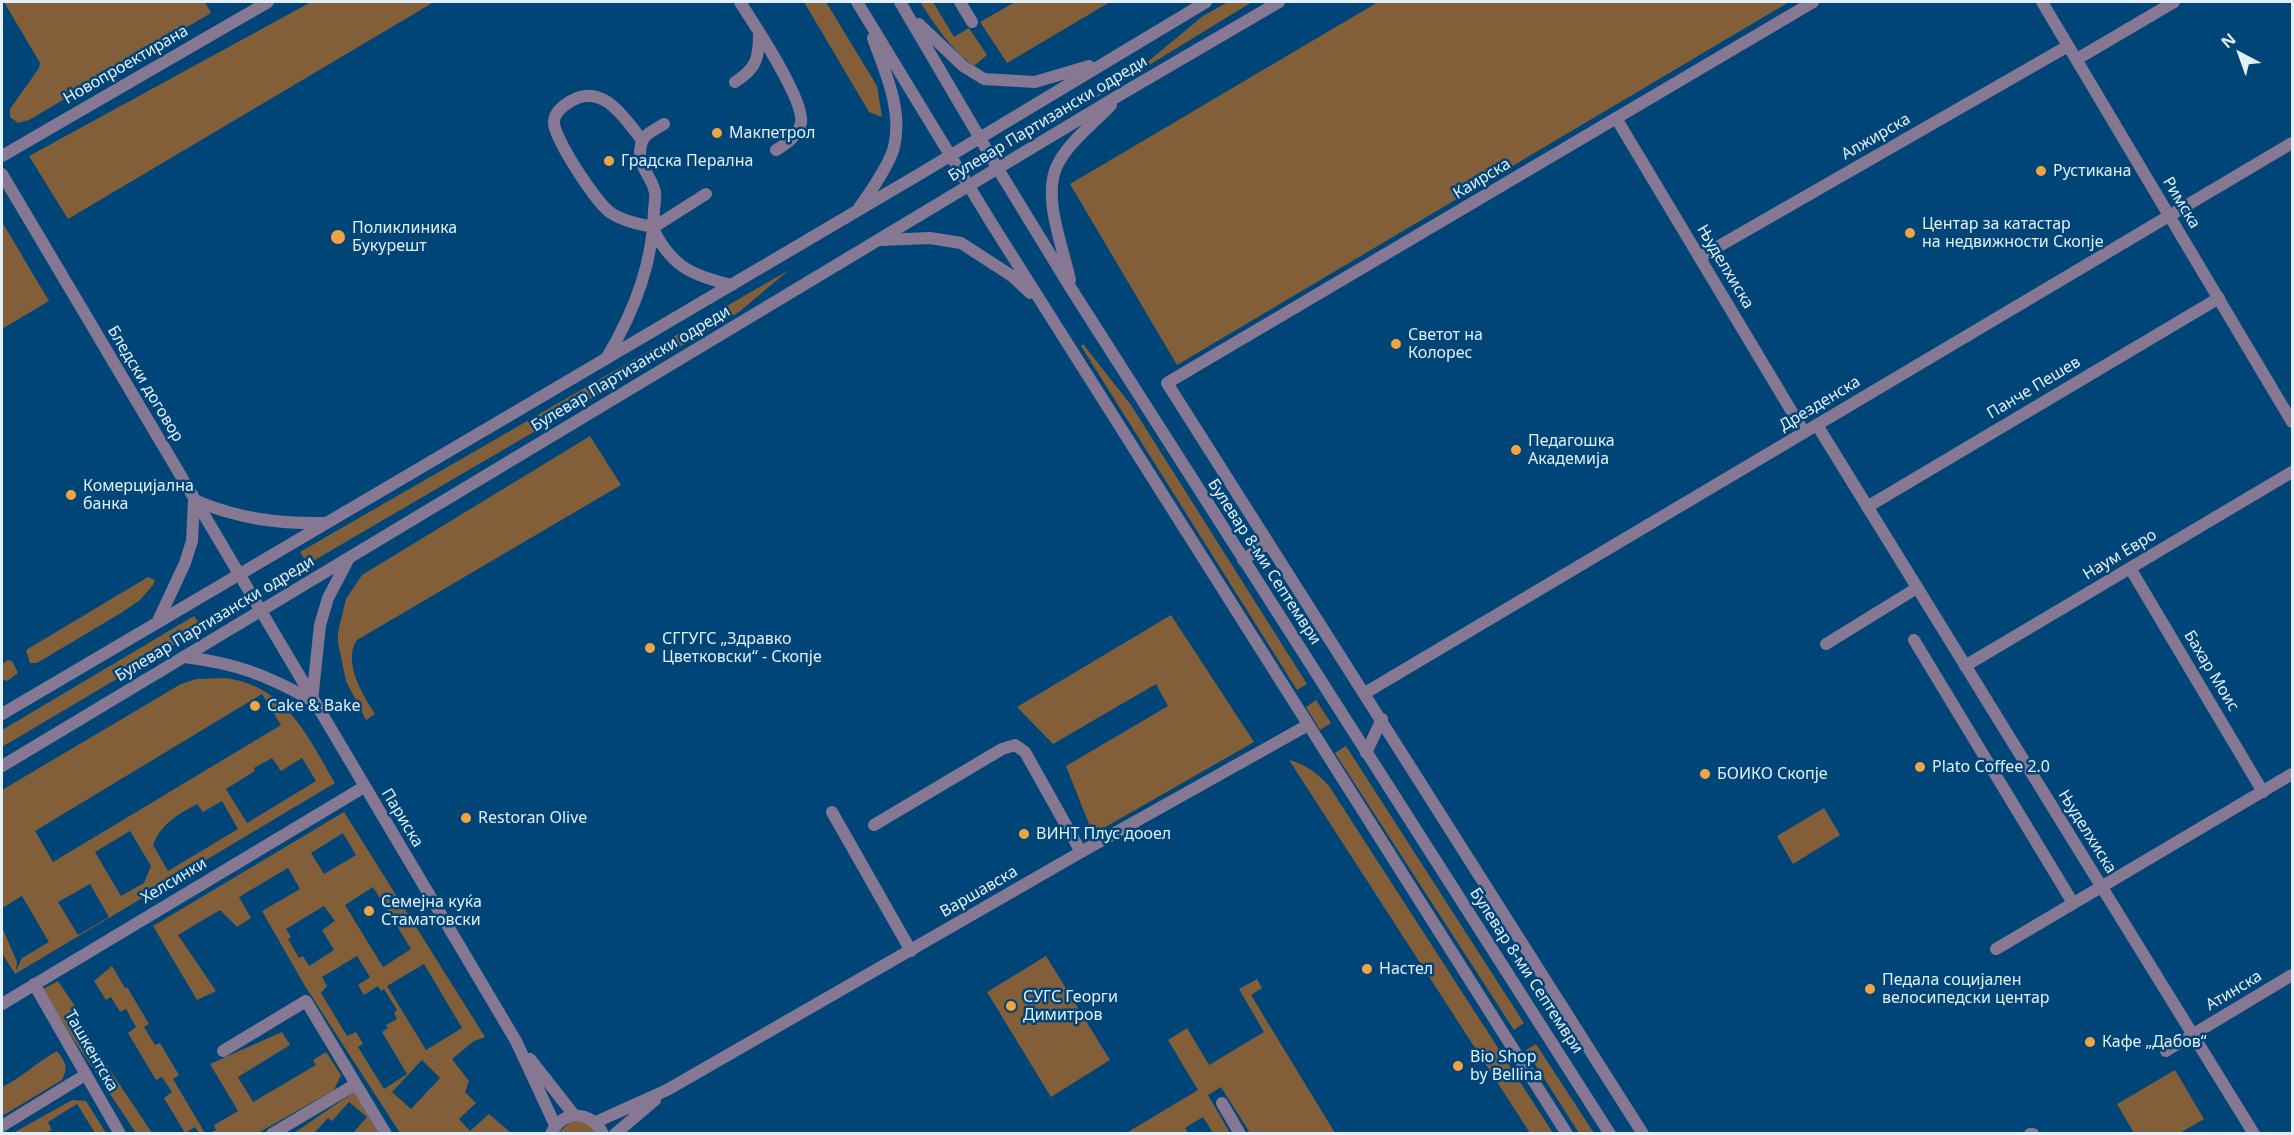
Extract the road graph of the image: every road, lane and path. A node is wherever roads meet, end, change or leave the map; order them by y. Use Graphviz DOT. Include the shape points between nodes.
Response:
graph roads {
  1 [pos="268,2"];
  2 [pos="740,2"];
  3 [pos="857,2"];
  4 [pos="900,2"];
  5 [pos="960,2"];
  6 [pos="1206,2"];
  7 [pos="1279,2"];
  8 [pos="1813,2"];
  9 [pos="2042,2"];
  10 [pos="2174,2"];
  11 [pos="864,14"];
  12 [pos="908,14"];
  13 [pos="972,22"];
  14 [pos="759,32"];
  15 [pos="2068,46"];
  16 [pos="2077,59"];
  17 [pos="1104,62"];
  18 [pos="735,82"];
  19 [pos="1123,93"];
  20 [pos="1616,118"];
  21 [pos="664,124"];
  22 [pos="980,137"];
  23 [pos="642,141"];
  24 [pos="2292,142"];
  25 [pos="776,150"];
  26 [pos="951,155"];
  27 [pos="2,156"];
  28 [pos="998,169"];
  29 [pos="2,174"];
  30 [pos="969,186"];
  31 [pos="706,194"];
  32 [pos="858,211"];
  33 [pos="2170,216"];
  34 [pos="654,229"];
  35 [pos="877,241"];
  36 [pos="1700,257"];
  37 [pos="732,285"];
  38 [pos="1072,290"];
  39 [pos="2219,298"];
  40 [pos="1043,305"];
  41 [pos="606,359"];
  42 [pos="2292,422"];
  43 [pos="1817,425"];
  44 [pos="1804,432"];
  45 [pos="2292,472"];
  46 [pos="194,500"];
  47 [pos="1867,507"];
  48 [pos="328,523"];
  49 [pos="1268,543"];
  50 [pos="349,557"];
  51 [pos="1243,560"];
  52 [pos="2130,568"];
  53 [pos="238,575"];
  54 [pos="1917,588"];
  55 [pos="260,612"];
  56 [pos="157,623"];
  57 [pos="1914,640"];
  58 [pos="1826,645"];
  59 [pos="184,657"];
  60 [pos="1965,666"];
  61 [pos="1365,693"];
  62 [pos="312,700"];
  63 [pos="2,714"];
  64 [pos="1382,719"];
  65 [pos="1308,725"];
  66 [pos="1366,753"];
  67 [pos="2,766"];
  68 [pos="2292,774"];
  69 [pos="364,787"];
  70 [pos="2263,792"];
  71 [pos="832,812"];
  72 [pos="874,825"];
  73 [pos="1081,852"];
  74 [pos="2101,887"];
  75 [pos="2073,903"];
  76 [pos="1996,949"];
  77 [pos="910,951"];
  78 [pos="2292,975"];
  79 [pos="34,984"];
  80 [pos="2,1004"];
  81 [pos="2192,1035"];
  82 [pos="516,1041"];
  83 [pos="223,1051"];
  84 [pos="2166,1051"];
  85 [pos="85,1075"];
  86 [pos="356,1084"];
  87 [pos="667,1090"];
  88 [pos="1222,1103"];
  89 [pos="574,1115"];
  90 [pos="596,1122"];
  91 [pos="2,1126"];
  92 [pos="553,1129"];
  93 [pos="120,1134"];
  94 [pos="272,1134"];
  95 [pos="386,1134"];
  96 [pos="603,1134"];
  97 [pos="615,1134"];
  98 [pos="1240,1134"];
  99 [pos="1566,1134"];
  100 [pos="1610,1134"];
  101 [pos="1642,1134"];
  102 [pos="2254,1134"];
  1 -- 27 [label="street, Новопроектирана"];
  2 -- 14 [label="street"];
  3 -- 11 [label="street"];
  4 -- 12 [label="street, Булевар 8-ми Септември"];
  5 -- 13 [label="street"];
  6 -- 17 [label="street, Булевар Партизански одреди"];
  7 -- 19 [label="street, Булевар Партизански одреди"];
  8 -- 20 [label="street, Каирска"];
  9 -- 15 [label="street, Римска"];
  10 -- 16 [label="street"];
  11 -- 26 [label="street"];
  11 -- 32 [label="street" via="894,101 896,124 893,148"];
  12 -- 17 [label="street" via="963,66 984,79 1035,82"];
  12 -- 22 [label="street, Булевар 8-ми Септември"];
  14 -- 18 [label="street" via="755,64"];
  14 -- 25 [label="street" via="801,114 797,132"];
  15 -- 16 [label="street, Римска"];
  15 -- 36 [label="street, Алжирска"];
  16 -- 33 [label="street, Римска"];
  17 -- 22 [label="street, Булевар Партизански одреди"];
  19 -- 28 [label="street, Булевар Партизански одреди"];
  19 -- 38 [label="street" via="1070,147 1051,184 1052,207"];
  20 -- 36 [label="street, Њуделхиска"];
  20 -- 49 [label="street, Каирска" via="1167,383"];
  21 -- 23 [label="street"];
  22 -- 26 [label="street, Булевар Партизански одреди"];
  22 -- 28 [label="street, Булевар 8-ми Септември"];
  23 -- 34 [label="street" via="641,167 655,191"];
  23 -- 34 [label="street" via="606,99 592,94 563,106 553,122 563,146 603,206 611,213"];
  24 -- 33 [label="street, Дрезденска"];
  26 -- 30 [label="street"];
  26 -- 32 [label="street, Булевар Партизански одреди"];
  28 -- 30 [label="street, Булевар Партизански одреди"];
  28 -- 38 [label="street, Булевар 8-ми Септември"];
  29 -- 46 [label="street, Бледски договор"];
  30 -- 35 [label="street, Булевар Партизански одреди"];
  30 -- 40 [label="street"];
  31 -- 34 [label="street"];
  32 -- 37 [label="street, Булевар Партизански одреди"];
  33 -- 39 [label="street, Римска"];
  33 -- 43 [label="street, Дрезденска"];
  34 -- 37 [label="street" via="666,252 685,269"];
  34 -- 41 [label="street" via="639,292"];
  35 -- 40 [label="street" via="930,238 961,243 1012,276"];
  35 -- 50 [label="street, Булевар Партизански одреди"];
  36 -- 44 [label="street, Њуделхиска"];
  37 -- 41 [label="street, Булевар Партизански одреди"];
  38 -- 51 [label="street, Булевар 8-ми Септември"];
  39 -- 42 [label="street, Римска"];
  39 -- 47 [label="street, Панче Пешев"];
  40 -- 65 [label="street"];
  41 -- 48 [label="street, Булевар Партизански одреди"];
  43 -- 44 [label="street, Дрезденска"];
  43 -- 47 [label="street, Њуделхиска"];
  44 -- 61 [label="street, Дрезденска"];
  45 -- 52 [label="street, Наум Евро"];
  46 -- 48 [label="street" via="254,519"];
  46 -- 53 [label="street, Бледски договор"];
  46 -- 56 [label="street" via="192,541"];
  47 -- 54 [label="street, Њуделхиска"];
  48 -- 53 [label="street, Булевар Партизански одреди"];
  49 -- 51 [label="street"];
  49 -- 61 [label="street"];
  50 -- 55 [label="street, Булевар Партизански одреди"];
  50 -- 62 [label="street" via="328,598 320,625"];
  51 -- 66 [label="street, Булевар 8-ми Септември"];
  52 -- 60 [label="street, Наум Евро"];
  52 -- 70 [label="street, Бахар Моис"];
  53 -- 55 [label="street, Бледски договор"];
  53 -- 56 [label="street, Булевар Партизански одреди"];
  54 -- 58 [label="street"];
  54 -- 60 [label="street, Њуделхиска"];
  55 -- 59 [label="street, Булевар Партизански одреди"];
  55 -- 62 [label="street, Париска"];
  56 -- 63 [label="street, Булевар Партизански одреди"];
  57 -- 75 [label="street"];
  59 -- 62 [label="street" via="248,669"];
  59 -- 67 [label="street, Булевар Партизански одреди"];
  60 -- 74 [label="street, Њуделхиска"];
  61 -- 64 [label="street"];
  62 -- 69 [label="street, Париска"];
  64 -- 66 [label="street"];
  64 -- 101 [label="street"];
  65 -- 73 [label="street, Варшавска"];
  65 -- 99 [label="street"];
  66 -- 100 [label="street, Булевар 8-ми Септември"];
  68 -- 70 [label="street"];
  69 -- 79 [label="street, Хелсинки"];
  69 -- 82 [label="street, Париска"];
  70 -- 74 [label="street"];
  71 -- 77 [label="street"];
  72 -- 73 [label="street" via="1015,745 1025,752"];
  73 -- 77 [label="street, Варшавска"];
  74 -- 75 [label="street"];
  74 -- 81 [label="street, Њуделхиска"];
  75 -- 76 [label="street"];
  77 -- 87 [label="street, Варшавска"];
  78 -- 81 [label="street, Атинска"];
  79 -- 80 [label="street, Хелсинки"];
  79 -- 85 [label="street, Ташкентска"];
  81 -- 84 [label="street, Атинска"];
  81 -- 102 [label="street, Њуделхиска"];
  82 -- 89 [label="street, Париска"];
  82 -- 92 [label="street, Париска"];
  83 -- 86 [label="street" via="306,1001"];
  85 -- 91 [label="street"];
  85 -- 93 [label="street, Ташкентска"];
  86 -- 94 [label="street"];
  86 -- 95 [label="street"];
  87 -- 90 [label="street, Варшавска"];
  87 -- 97 [label="street, Варшавска"];
  88 -- 98 [label="street"];
  89 -- 90 [label="street"];
  89 -- 92 [label="street"];
  90 -- 96 [label="street"];
}
